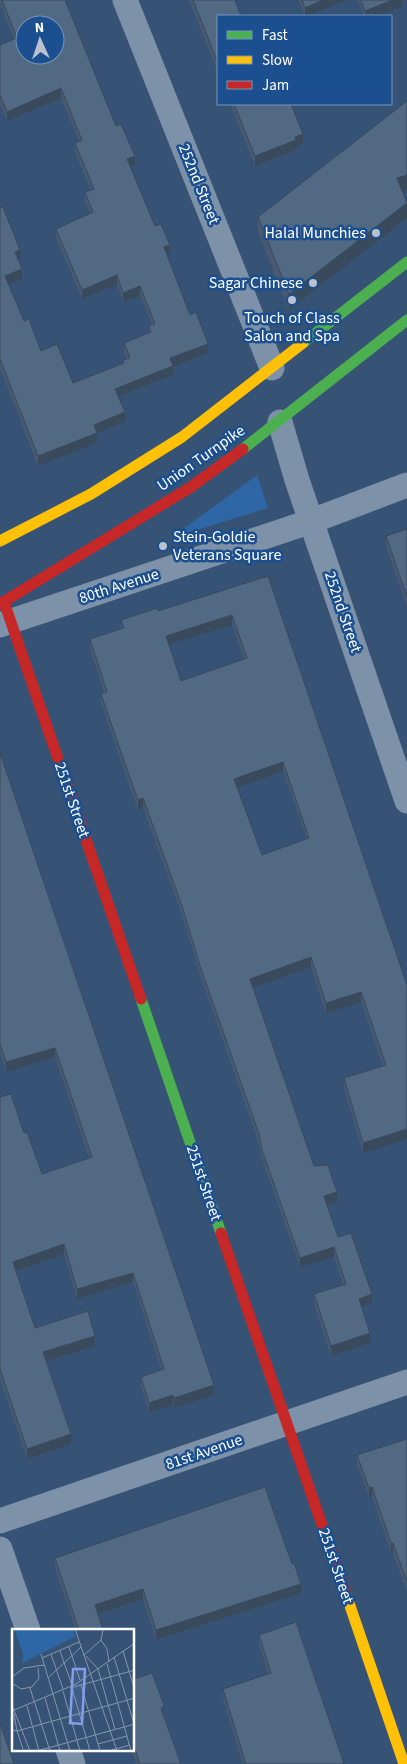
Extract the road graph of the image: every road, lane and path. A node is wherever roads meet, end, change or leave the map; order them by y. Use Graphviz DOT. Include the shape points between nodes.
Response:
graph roads {
  1 [pos="125,0"];
  2 [pos="407,262"];
  3 [pos="407,320"];
  4 [pos="272,368"];
  5 [pos="280,422"];
  6 [pos="407,485"];
  7 [pos="312,521"];
  8 [pos="1,536"];
  9 [pos="4,613"];
  10 [pos="407,802"];
  11 [pos="407,1382"];
  12 [pos="288,1423"];
  13 [pos="0,1521"];
  14 [pos="0,1549"];
  15 [pos="28,1629"];
  16 [pos="69,1752"];
  17 [pos="73,1764"];
  18 [pos="404,1764"];
  1 -- 4 [label="street, 252nd Street"];
  2 -- 4 [label="street, Union Turnpike"];
  3 -- 5 [label="street, Union Turnpike"];
  4 -- 8 [label="street, Union Turnpike" via="182,437 127,473"];
  5 -- 7 [label="street, 252nd Street"];
  5 -- 9 [label="street, Union Turnpike" via="191,487"];
  6 -- 7 [label="street, 80th Avenue"];
  7 -- 9 [label="street, 80th Avenue"];
  7 -- 10 [label="street, 252nd Street"];
  9 -- 12 [label="street, 251st Street"];
  11 -- 12 [label="street, 81st Avenue"];
  12 -- 13 [label="street, 81st Avenue"];
  12 -- 18 [label="street, 251st Street"];
  14 -- 15 [label="street"];
  16 -- 17 [label="street"];
}
